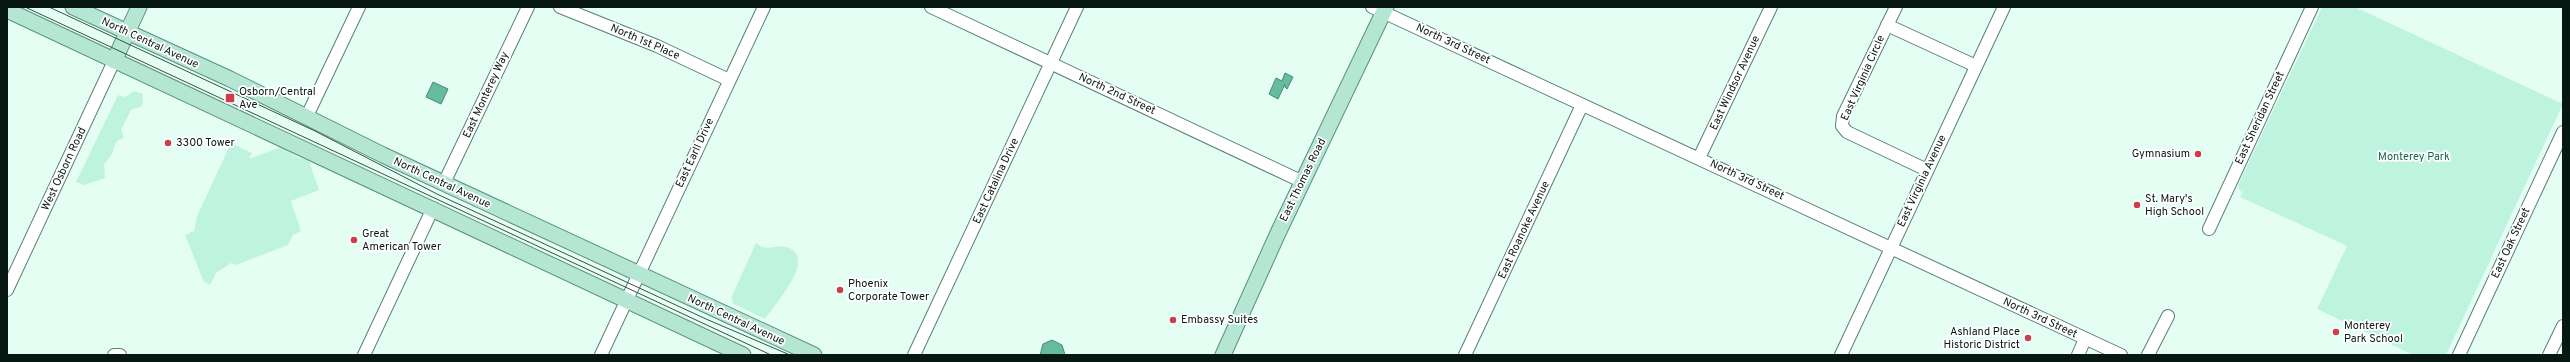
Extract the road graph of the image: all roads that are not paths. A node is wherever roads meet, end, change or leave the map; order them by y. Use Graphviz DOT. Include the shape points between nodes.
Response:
graph roads {
  1 [pos="73,7"];
  2 [pos="139,7"];
  3 [pos="359,7"];
  4 [pos="528,7"];
  5 [pos="560,7"];
  6 [pos="764,7"];
  7 [pos="931,7"];
  8 [pos="1077,7"];
  9 [pos="1771,7"];
  10 [pos="1896,7"];
  11 [pos="2004,7"];
  12 [pos="2312,7"];
  13 [pos="1381,9"];
  14 [pos="7,10"];
  15 [pos="1887,25"];
  16 [pos="127,32"];
  17 [pos="114,61"];
  18 [pos="1051,62"];
  19 [pos="1976,66"];
  20 [pos="729,80"];
  21 [pos="1582,105"];
  22 [pos="307,116"];
  23 [pos="2563,132"];
  24 [pos="1699,158"];
  25 [pos="1928,170"];
  26 [pos="1303,182"];
  27 [pos="444,183"];
  28 [pos="434,208"];
  29 [pos="2208,229"];
  30 [pos="1890,248"];
  31 [pos="638,274"];
  32 [pos="7,290"];
  33 [pos="627,300"];
  34 [pos="2168,316"];
  35 [pos="2563,326"];
  36 [pos="2085,339"];
  37 [pos="114,355"];
  38 [pos="120,355"];
  39 [pos="364,355"];
  40 [pos="601,355"];
  41 [pos="743,355"];
  42 [pos="814,355"];
  43 [pos="914,355"];
  44 [pos="1223,355"];
  45 [pos="1464,355"];
  46 [pos="1841,355"];
  47 [pos="2078,355"];
  48 [pos="2121,355"];
  49 [pos="2148,355"];
  50 [pos="2459,355"];
  51 [pos="2549,355"];
  1 -- 16 [label="main road, North Central Avenue"];
  2 -- 16 [label="main road, West Osborn Road"];
  3 -- 22 [label="street"];
  4 -- 27 [label="street, East Monterey Way"];
  5 -- 20 [label="street, North 1st Place" via="657,46"];
  6 -- 20 [label="street, East Earll Drive"];
  7 -- 18 [label="street, North 2nd Street"];
  8 -- 18 [label="street, East Catalina Drive"];
  9 -- 24 [label="street, East Windsor Avenue"];
  10 -- 15 [label="street, East Virginia Circle"];
  11 -- 19 [label="street, East Virginia Avenue"];
  12 -- 29 [label="street, East Sheridan Street"];
  13 -- 21 [label="street, North 3rd Street"];
  13 -- 26 [label="main road, East Thomas Road"];
  14 -- 17 [label="main road"];
  15 -- 19 [label="street"];
  15 -- 25 [label="street, East Virginia Circle" via="1843,116 1842,126 1847,132"];
  16 -- 17 [label="main road, West Osborn Road"];
  16 -- 22 [label="main road, North Central Avenue"];
  17 -- 28 [label="main road"];
  17 -- 32 [label="street, West Osborn Road"];
  18 -- 26 [label="street, North 2nd Street"];
  18 -- 43 [label="street, East Catalina Drive"];
  19 -- 25 [label="street, East Virginia Avenue"];
  20 -- 31 [label="street, East Earll Drive"];
  21 -- 24 [label="street, North 3rd Street"];
  21 -- 45 [label="street, East Roanoke Avenue"];
  22 -- 27 [label="main road, North Central Avenue"];
  23 -- 50 [label="street, East Oak Street"];
  24 -- 30 [label="street, North 3rd Street"];
  25 -- 30 [label="street, East Virginia Avenue"];
  26 -- 44 [label="main road, East Thomas Road"];
  27 -- 31 [label="main road, North Central Avenue"];
  28 -- 33 [label="main road"];
  28 -- 39 [label="street"];
  30 -- 36 [label="street, North 3rd Street"];
  30 -- 46 [label="street, East Virginia Avenue"];
  31 -- 33 [label="street, East Earll Drive"];
  31 -- 42 [label="main road, North Central Avenue"];
  33 -- 40 [label="street, East Earll Drive"];
  33 -- 41 [label="main road"];
  34 -- 49 [label="street"];
  35 -- 51 [label="street"];
  36 -- 47 [label="street"];
  36 -- 48 [label="street, North 3rd Street"];
  37 -- 38 [label="street"];
}
